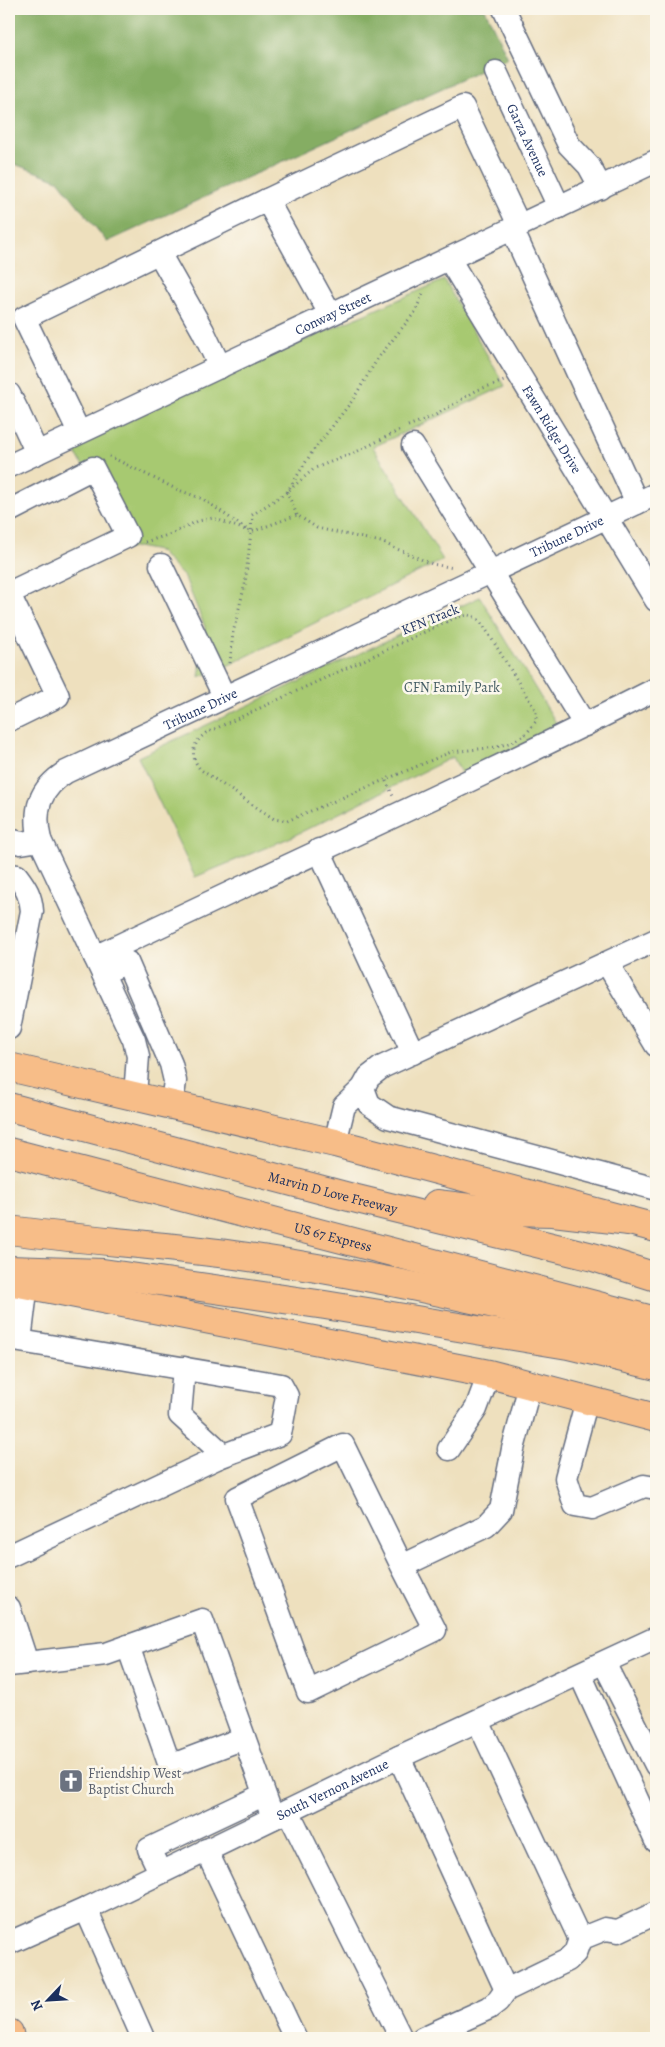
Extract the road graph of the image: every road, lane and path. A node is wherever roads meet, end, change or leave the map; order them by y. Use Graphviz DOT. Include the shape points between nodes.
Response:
graph roads {
  1 [pos="504,9"];
  2 [pos="496,72"];
  3 [pos="656,161"];
  4 [pos="601,188"];
  5 [pos="267,200"];
  6 [pos="559,207"];
  7 [pos="515,227"];
  8 [pos="159,253"];
  9 [pos="449,259"];
  10 [pos="425,287"];
  11 [pos="330,314"];
  12 [pos="220,367"];
  13 [pos="504,381"];
  14 [pos="12,408"];
  15 [pos="79,432"];
  16 [pos="413,446"];
  17 [pos="37,453"];
  18 [pos="107,456"];
  19 [pos="9,466"];
  20 [pos="287,492"];
  21 [pos="647,499"];
  22 [pos="9,511"];
  23 [pos="297,515"];
  24 [pos="606,518"];
  25 [pos="252,532"];
  26 [pos="128,536"];
  27 [pos="161,565"];
  28 [pos="487,565"];
  29 [pos="9,593"];
  30 [pos="656,600"];
  31 [pos="656,689"];
  32 [pos="221,691"];
  33 [pos="9,720"];
  34 [pos="585,725"];
  35 [pos="279,820"];
  36 [pos="9,840"];
  37 [pos="40,840"];
  38 [pos="319,850"];
  39 [pos="9,875"];
  40 [pos="652,946"];
  41 [pos="124,953"];
  42 [pos="607,963"];
  43 [pos="99,965"];
  44 [pos="9,1028"];
  45 [pos="656,1045"];
  46 [pos="413,1053"];
  47 [pos="9,1067"];
  48 [pos="363,1088"];
  49 [pos="135,1094"];
  50 [pos="172,1103"];
  51 [pos="9,1106"];
  52 [pos="335,1143"];
  53 [pos="9,1152"];
  54 [pos="656,1189"];
  55 [pos="349,1196"];
  56 [pos="629,1221"];
  57 [pos="656,1228"];
  58 [pos="9,1230"];
  59 [pos="656,1277"];
  60 [pos="15,1278"];
  61 [pos="656,1321"];
  62 [pos="656,1344"];
  63 [pos="656,1366"];
  64 [pos="184,1368"];
  65 [pos="489,1374"];
  66 [pos="530,1385"];
  67 [pos="587,1400"];
  68 [pos="656,1418"];
  69 [pos="449,1449"];
  70 [pos="219,1457"];
  71 [pos="656,1488"];
  72 [pos="9,1556"];
  73 [pos="402,1566"];
  74 [pos="9,1608"];
  75 [pos="656,1638"];
  76 [pos="128,1646"];
  77 [pos="604,1663"];
  78 [pos="18,1664"];
  79 [pos="580,1674"];
  80 [pos="478,1720"];
  81 [pos="244,1738"];
  82 [pos="399,1757"];
  83 [pos="656,1765"];
  84 [pos="264,1795"];
  85 [pos="280,1815"];
  86 [pos="656,1840"];
  87 [pos="206,1850"];
  88 [pos="160,1872"];
  89 [pos="86,1909"];
  90 [pos="656,1913"];
  91 [pos="580,1939"];
  92 [pos="9,1943"];
  93 [pos="506,1990"];
  94 [pos="9,2033"];
  95 [pos="10,2038"];
  96 [pos="143,2038"];
  97 [pos="295,2038"];
  98 [pos="401,2038"];
  99 [pos="423,2038"];
  1 -- 4 [label="street" via="569,145 590,166"];
  2 -- 6 [label="street, Garza Avenue"];
  3 -- 4 [label="street, Conway Street"];
  4 -- 6 [label="street, Conway Street"];
  5 -- 7 [label="street" via="463,107"];
  5 -- 8 [label="street"];
  5 -- 11 [label="street"];
  6 -- 7 [label="street, Conway Street"];
  7 -- 9 [label="street, Conway Street"];
  7 -- 21 [label="street"];
  8 -- 12 [label="street"];
  8 -- 15 [label="street" via="24,318"];
  9 -- 11 [label="street, Conway Street"];
  9 -- 24 [label="street, Fawn Ridge Drive"];
  10 -- 20 [label="path" via="415,312 378,358 352,401 312,452"];
  11 -- 12 [label="street, Conway Street"];
  12 -- 15 [label="street, Conway Street"];
  13 -- 20 [label="path" via="478,390 434,416 315,468"];
  14 -- 17 [label="street"];
  15 -- 17 [label="street, Conway Street"];
  16 -- 28 [label="street"];
  17 -- 19 [label="street, Conway Street"];
  18 -- 25 [label="path" via="203,499"];
  20 -- 23 [label="path"];
  20 -- 25 [label="path" via="252,515"];
  21 -- 24 [label="street, Tribune Drive"];
  22 -- 26 [label="street" via="93,468"];
  23 -- 25 [label="path"];
  23 -- 28 [label="path" via="316,528 381,542 432,564 455,568"];
  24 -- 28 [label="street, Tribune Drive"];
  24 -- 30 [label="street, Fawn Ridge Drive"];
  25 -- 26 [label="path" via="212,518 135,544"];
  25 -- 32 [label="path" via="228,675"];
  26 -- 29 [label="street"];
  27 -- 32 [label="street"];
  28 -- 32 [label="street, Tribune Drive"];
  28 -- 34 [label="street"];
  29 -- 33 [label="street" via="58,696"];
  31 -- 34 [label="street"];
  32 -- 37 [label="street, Tribune Drive" via="52,781 38,809 36,824"];
  34 -- 38 [label="street"];
  35 -- 35 [label="path, KFN Track" via="201,770 194,762 193,750 197,741 457,617 469,615 477,618 536,711 536,722 527,733 497,747 451,752 287,822"];
  36 -- 37 [label="street" via="21,843"];
  37 -- 43 [label="street, Tribune Drive"];
  38 -- 41 [label="street"];
  38 -- 46 [label="street"];
  39 -- 44 [label="street" via="17,876 27,889 32,911"];
  40 -- 42 [label="street"];
  41 -- 43 [label="street"];
  41 -- 50 [label="street" via="171,1064 174,1081"];
  42 -- 45 [label="street"];
  42 -- 46 [label="street"];
  43 -- 49 [label="street, Tribune Drive" via="128,1025 138,1056"];
  46 -- 48 [label="street" via="369,1077"];
  47 -- 49 [label="main road"];
  48 -- 52 [label="street" via="344,1106"];
  48 -- 54 [label="street" via="369,1104 388,1117"];
  49 -- 50 [label="main road"];
  50 -- 52 [label="main road"];
  51 -- 55 [label="main road, Marvin D Love Freeway"];
  52 -- 56 [label="main road"];
  53 -- 61 [label="main road, US 67 Express"];
  55 -- 56 [label="main road"];
  55 -- 59 [label="main road, Marvin D Love Freeway" via="593,1257"];
  56 -- 57 [label="main road"];
  58 -- 62 [label="main road" via="234,1255 365,1278 490,1303"];
  60 -- 63 [label="main road" via="103,1273 568,1344"];
  60 -- 64 [label="street" via="20,1341"];
  60 -- 65 [label="main road"];
  64 -- 70 [label="street" via="180,1414 215,1446"];
  64 -- 70 [label="street" via="281,1385 287,1396 280,1434"];
  65 -- 66 [label="main road"];
  65 -- 69 [label="street" via="476,1409"];
  66 -- 67 [label="main road"];
  66 -- 73 [label="street" via="501,1510 486,1526"];
  67 -- 68 [label="main road"];
  67 -- 71 [label="street" via="566,1478 575,1505 592,1508 644,1486"];
  70 -- 72 [label="street"];
  73 -- 73 [label="street" via="435,1630 308,1692 237,1498 343,1445"];
  74 -- 78 [label="street"];
  75 -- 77 [label="street, South Vernon Avenue"];
  76 -- 78 [label="street" via="106,1654"];
  76 -- 81 [label="street" via="202,1620"];
  76 -- 81 [label="street" via="170,1766"];
  77 -- 79 [label="street, South Vernon Avenue"];
  77 -- 83 [label="street"];
  79 -- 80 [label="street, South Vernon Avenue"];
  79 -- 86 [label="street"];
  80 -- 82 [label="street, South Vernon Avenue"];
  80 -- 91 [label="street"];
  81 -- 84 [label="street"];
  82 -- 85 [label="street, South Vernon Avenue"];
  82 -- 93 [label="street"];
  84 -- 85 [label="street"];
  84 -- 88 [label="street" via="149,1849"];
  85 -- 87 [label="street, South Vernon Avenue"];
  85 -- 98 [label="street"];
  87 -- 88 [label="street, South Vernon Avenue"];
  87 -- 97 [label="street"];
  88 -- 89 [label="street, South Vernon Avenue"];
  89 -- 92 [label="street, South Vernon Avenue"];
  89 -- 96 [label="street"];
  90 -- 91 [label="street" via="618,1931 605,1929"];
  91 -- 93 [label="street" via="575,1953 568,1960"];
  93 -- 99 [label="street" via="489,2008"];
  94 -- 95 [label="main road"];
}
